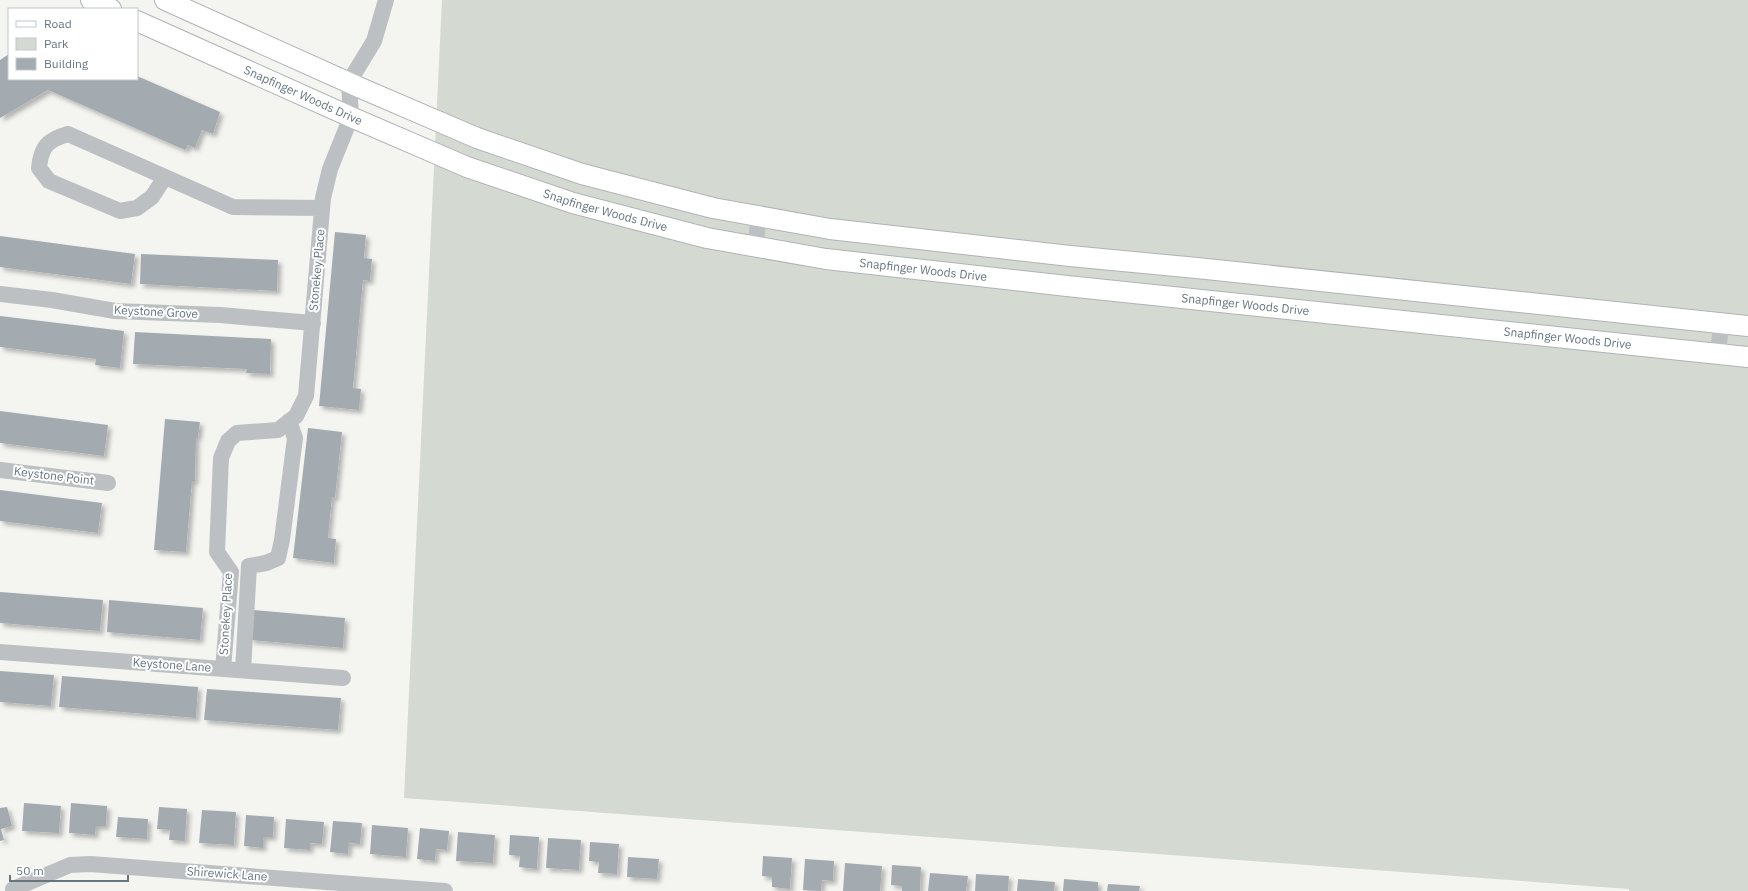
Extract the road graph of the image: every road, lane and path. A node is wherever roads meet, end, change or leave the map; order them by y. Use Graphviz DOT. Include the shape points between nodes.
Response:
graph roads {
  1 [pos="91,0"];
  2 [pos="166,0"];
  3 [pos="386,0"];
  4 [pos="109,8"];
  5 [pos="138,21"];
  6 [pos="349,82"];
  7 [pos="351,117"];
  8 [pos="164,177"];
  9 [pos="322,208"];
  10 [pos="758,216"];
  11 [pos="756,247"];
  12 [pos="0,294"];
  13 [pos="312,323"];
  14 [pos="1721,324"];
  15 [pos="1748,326"];
  16 [pos="1718,354"];
  17 [pos="1748,357"];
  18 [pos="290,421"];
  19 [pos="0,470"];
  20 [pos="108,483"];
  21 [pos="0,652"];
  22 [pos="223,669"];
  23 [pos="243,670"];
  24 [pos="343,678"];
  25 [pos="12,889"];
  26 [pos="445,891"];
  1 -- 4 [label="main road"];
  2 -- 6 [label="main road"];
  3 -- 6 [label="street" via="374,41"];
  5 -- 7 [label="main road, Snapfinger Woods Drive"];
  6 -- 7 [label="street"];
  6 -- 10 [label="main road" via="478,138 582,174 713,208"];
  7 -- 9 [label="street, Stonekey Place" via="330,169"];
  7 -- 11 [label="main road, Snapfinger Woods Drive" via="467,167 573,203 707,238"];
  8 -- 8 [label="street" via="68,134 53,138 41,153 39,168 49,180 120,211 137,208 152,197"];
  8 -- 9 [label="street" via="233,207"];
  9 -- 13 [label="street, Stonekey Place"];
  10 -- 11 [label="street"];
  10 -- 14 [label="main road" via="830,229"];
  11 -- 16 [label="main road, Snapfinger Woods Drive" via="826,259 1067,286"];
  12 -- 13 [label="street, Keystone Grove" via="115,311 220,315"];
  13 -- 18 [label="street, Stonekey Place" via="306,396 296,416"];
  14 -- 15 [label="main road"];
  14 -- 16 [label="street"];
  16 -- 17 [label="main road, Snapfinger Woods Drive"];
  18 -- 22 [label="street, Stonekey Place" via="278,430 237,433 228,441 221,458 217,552 231,572"];
  18 -- 23 [label="street, Stonekey Place" via="295,438 282,540 278,558 249,566"];
  19 -- 20 [label="street, Keystone Point"];
  21 -- 22 [label="street, Keystone Lane"];
  22 -- 23 [label="street, Keystone Lane"];
  23 -- 24 [label="street, Keystone Lane"];
  25 -- 26 [label="street, Shirewick Lane" via="70,865 90,864"];
}
